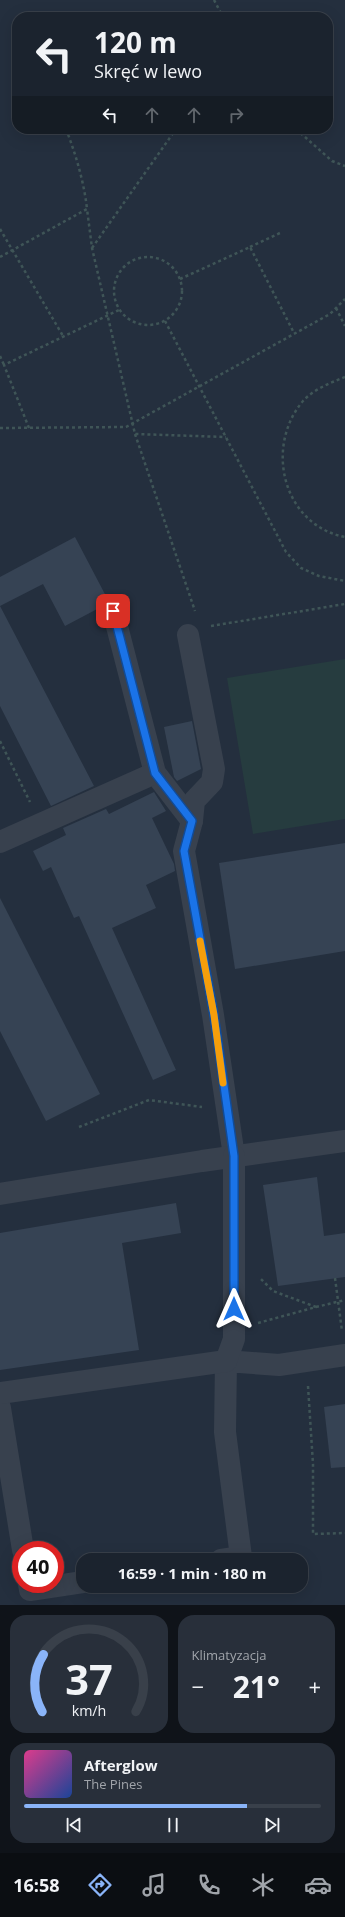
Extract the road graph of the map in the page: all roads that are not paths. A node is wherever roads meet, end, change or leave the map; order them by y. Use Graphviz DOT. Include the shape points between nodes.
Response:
graph roads {
  1 [pos="113,611"];
  2 [pos="189,632"];
  3 [pos="155,773"];
  4 [pos="192,821"];
  5 [pos="0,842"];
  6 [pos="345,1141"];
  7 [pos="234,1156"];
  8 [pos="0,1194"];
  9 [pos="344,1345"];
  10 [pos="226,1361"];
  11 [pos="0,1393"];
  12 [pos="0,1408"];
  13 [pos="22,1541"];
  14 [pos="240,1553"];
  15 [pos="76,1583"];
  16 [pos="64,1585"];
  1 -- 3 [label="street"];
  2 -- 4 [label="street" via="214,769 212,782 194,801"];
  3 -- 4 [label="street"];
  3 -- 5 [label="street"];
  4 -- 7 [label="street" via="184,851 214,1015"];
  6 -- 7 [label="street"];
  7 -- 8 [label="street"];
  7 -- 10 [label="street" via="234,1339"];
  9 -- 10 [label="street" via="279,1365"];
  10 -- 11 [label="street"];
  10 -- 14 [label="street" via="225,1432"];
  12 -- 13 [label="street"];
  15 -- 16 [label="street"];
}
